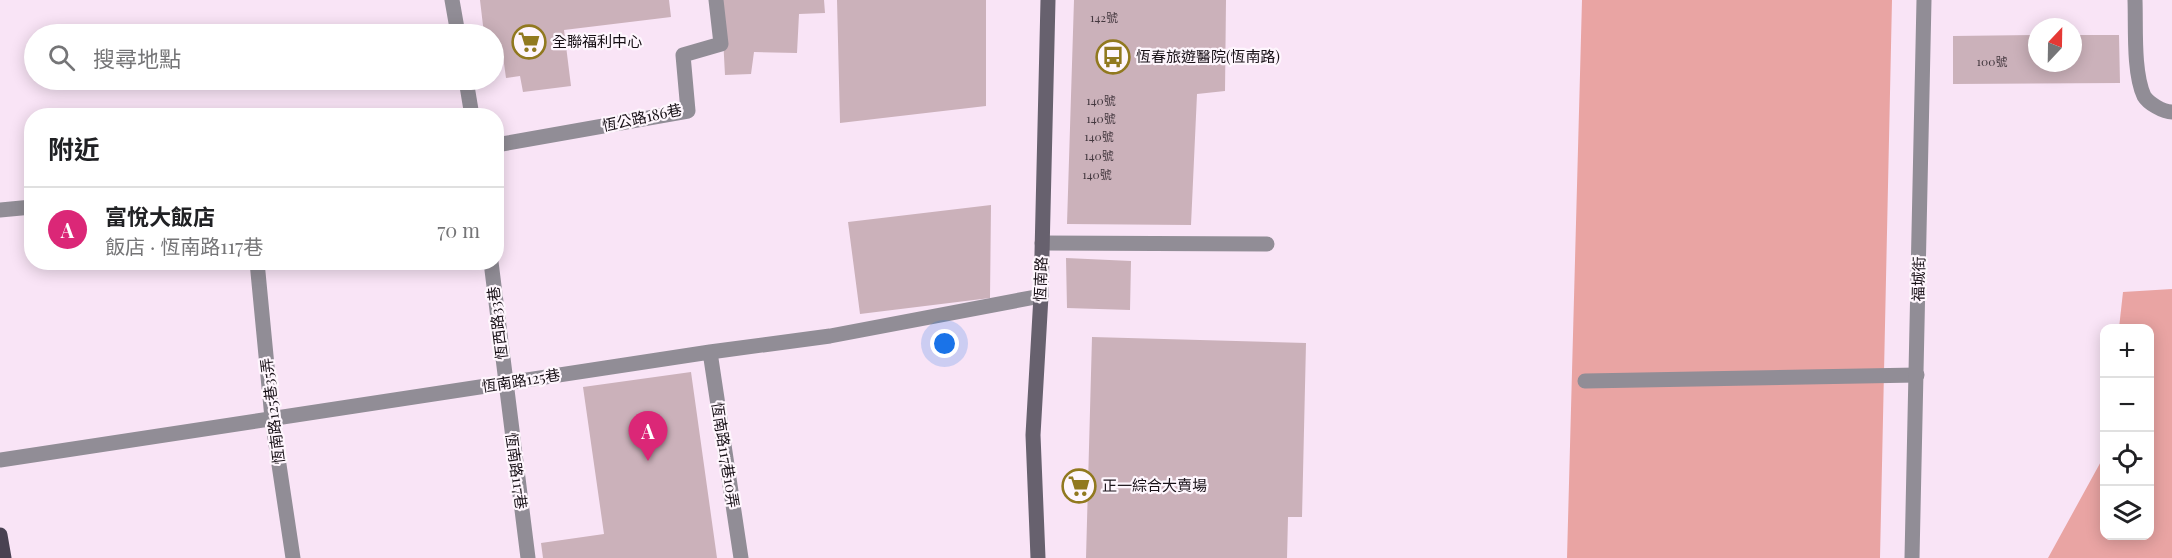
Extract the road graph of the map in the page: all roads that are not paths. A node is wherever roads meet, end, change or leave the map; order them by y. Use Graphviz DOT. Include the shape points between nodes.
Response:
graph roads {
  1 [pos="452,0"];
  2 [pos="716,0"];
  3 [pos="1048,0"];
  4 [pos="1924,0"];
  5 [pos="2135,0"];
  6 [pos="456,24"];
  7 [pos="468,90"];
  8 [pos="471,108"];
  9 [pos="2172,112"];
  10 [pos="504,144"];
  11 [pos="24,208"];
  12 [pos="0,210"];
  13 [pos="1042,243"];
  14 [pos="1267,244"];
  15 [pos="258,270"];
  16 [pos="492,270"];
  17 [pos="1041,296"];
  18 [pos="710,352"];
  19 [pos="1917,375"];
  20 [pos="1585,381"];
  21 [pos="505,384"];
  22 [pos="272,418"];
  23 [pos="0,460"];
  24 [pos="0,535"];
  25 [pos="4,558"];
  26 [pos="293,558"];
  27 [pos="528,558"];
  28 [pos="741,558"];
  29 [pos="1038,558"];
  30 [pos="1912,558"];
  1 -- 6 [label="street"];
  2 -- 10 [label="street, 恆公路186巷" via="721,44 683,55 688,111"];
  3 -- 13 [label="street, 恆南路"];
  4 -- 19 [label="street, 福城街"];
  5 -- 9 [label="street" via="2139,80 2145,99"];
  7 -- 8 [label="street"];
  11 -- 12 [label="street"];
  13 -- 14 [label="street"];
  13 -- 17 [label="street, 恆南路"];
  15 -- 22 [label="street, 恆南路125巷35弄"];
  16 -- 21 [label="street, 恆西路33巷"];
  17 -- 18 [label="street, 恆南路125巷" via="830,336"];
  17 -- 29 [label="street, 恆南路" via="1033,435"];
  18 -- 21 [label="street, 恆南路125巷"];
  18 -- 28 [label="street, 恆南路117巷10弄"];
  19 -- 20 [label="street"];
  19 -- 30 [label="street, 福城街"];
  21 -- 22 [label="street, 恆南路125巷"];
  21 -- 27 [label="street, 恆南路117巷"];
  22 -- 23 [label="street, 恆南路125巷"];
  22 -- 26 [label="street, 恆南路125巷35弄"];
  24 -- 25 [label="main road"];
}
